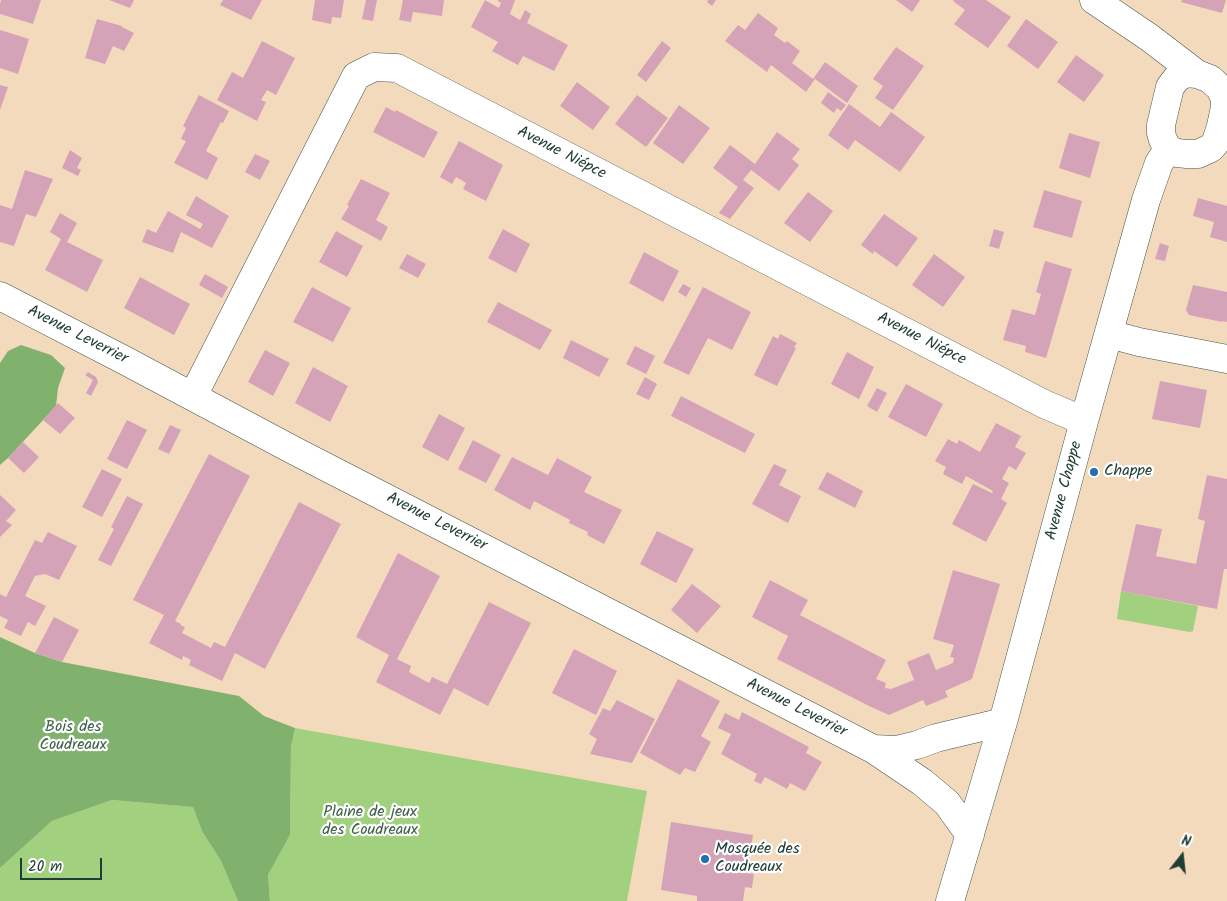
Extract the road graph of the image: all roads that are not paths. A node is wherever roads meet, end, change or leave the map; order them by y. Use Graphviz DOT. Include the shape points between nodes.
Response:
graph roads {
  1 [pos="1094,0"];
  2 [pos="1150,38"];
  3 [pos="1197,74"];
  4 [pos="1224,84"];
  5 [pos="1170,87"];
  6 [pos="1168,149"];
  7 [pos="1198,154"];
  8 [pos="1227,163"];
  9 [pos="0,296"];
  10 [pos="1109,334"];
  11 [pos="1227,358"];
  12 [pos="193,396"];
  13 [pos="1084,421"];
  14 [pos="1003,722"];
  15 [pos="936,738"];
  16 [pos="873,749"];
  17 [pos="922,782"];
  18 [pos="970,835"];
  19 [pos="950,901"];
  1 -- 2 [label="street"];
  2 -- 3 [label="street"];
  2 -- 5 [label="street"];
  3 -- 4 [label="street"];
  3 -- 5 [label="street" via="1177,78"];
  4 -- 7 [label="street" via="1226,107 1216,142"];
  5 -- 6 [label="street" via="1161,125"];
  6 -- 7 [label="street"];
  6 -- 10 [label="street, Avenue Chappe" via="1146,200"];
  7 -- 8 [label="street"];
  9 -- 12 [label="street, Avenue Leverrier"];
  10 -- 11 [label="street"];
  10 -- 13 [label="street, Avenue Chappe"];
  12 -- 13 [label="street, Avenue Niépce" via="356,76 374,67 397,68 1044,404"];
  12 -- 16 [label="street, Avenue Leverrier"];
  13 -- 14 [label="street, Avenue Chappe"];
  14 -- 15 [label="street, Avenue Leverrier"];
  14 -- 18 [label="street, Avenue Chappe"];
  15 -- 16 [label="street, Avenue Leverrier" via="896,750"];
  15 -- 17 [label="street" via="923,764"];
  16 -- 17 [label="street, Avenue Leverrier"];
  17 -- 18 [label="street, Avenue Leverrier" via="947,803"];
  18 -- 19 [label="street, Avenue Chappe"];
}
